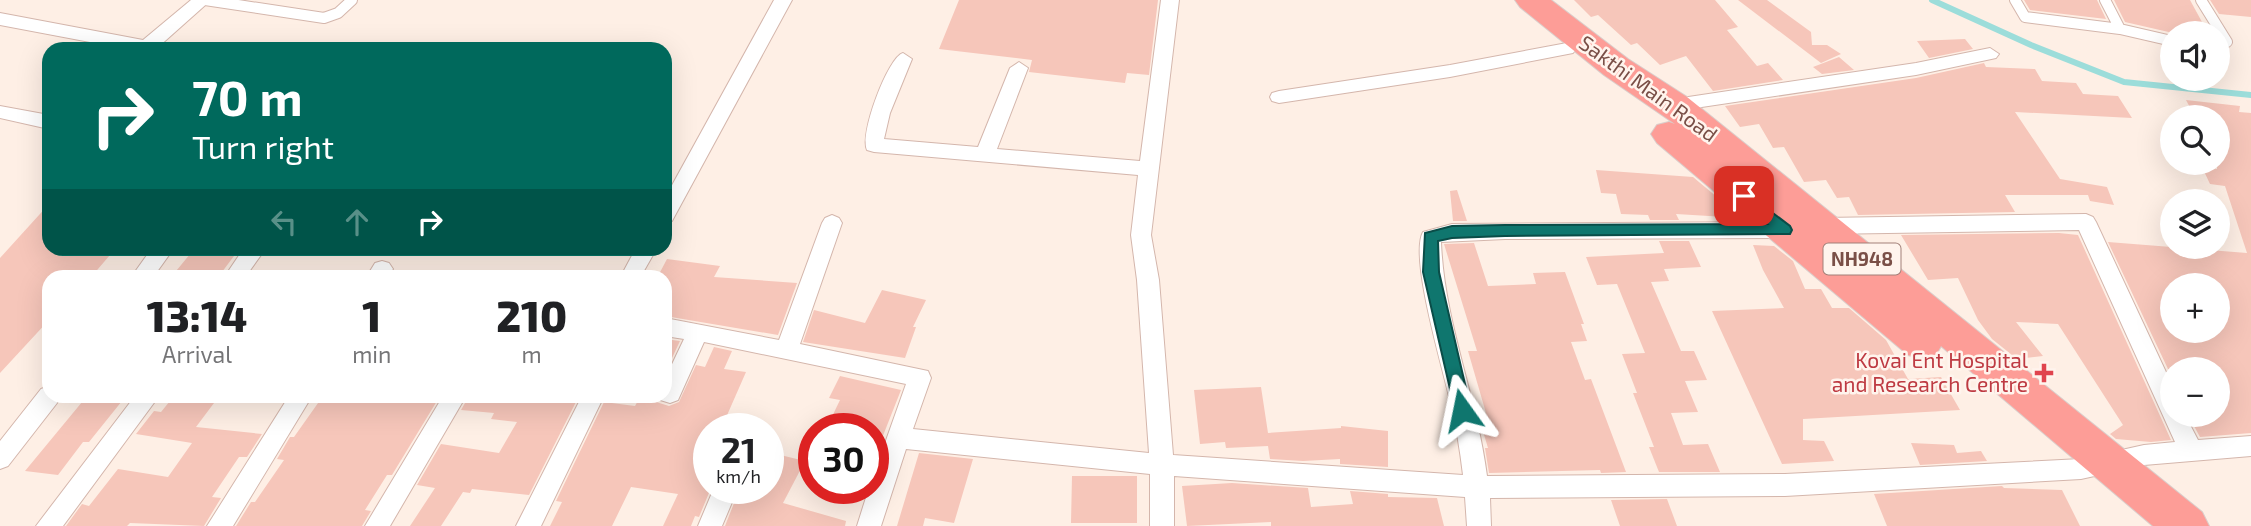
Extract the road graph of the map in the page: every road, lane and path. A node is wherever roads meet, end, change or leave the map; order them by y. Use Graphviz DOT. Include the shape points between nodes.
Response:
graph roads {
  1 [pos="204,0"];
  2 [pos="352,0"];
  3 [pos="783,0"];
  4 [pos="1170,0"];
  5 [pos="2015,0"];
  6 [pos="2105,0"];
  7 [pos="2201,0"];
  8 [pos="1530,1"];
  9 [pos="0,19"];
  10 [pos="2214,21"];
  11 [pos="2120,29"];
  12 [pos="2160,38"];
  13 [pos="115,42"];
  14 [pos="152,42"];
  15 [pos="1567,49"];
  16 [pos="1990,54"];
  17 [pos="903,59"];
  18 [pos="1019,68"];
  19 [pos="1279,97"];
  20 [pos="1675,106"];
  21 [pos="0,112"];
  22 [pos="42,121"];
  23 [pos="985,155"];
  24 [pos="1147,169"];
  25 [pos="672,203"];
  26 [pos="832,223"];
  27 [pos="1823,226"];
  28 [pos="1785,230"];
  29 [pos="158,256"];
  30 [pos="147,270"];
  31 [pos="672,328"];
  32 [pos="698,332"];
  33 [pos="787,349"];
  34 [pos="2160,384"];
  35 [pos="672,389"];
  36 [pos="44,403"];
  37 [pos="143,403"];
  38 [pos="297,403"];
  39 [pos="451,403"];
  40 [pos="590,403"];
  41 [pos="2179,427"];
  42 [pos="898,438"];
  43 [pos="2251,446"];
  44 [pos="2190,451"];
  45 [pos="0,459"];
  46 [pos="1162,465"];
  47 [pos="2094,466"];
  48 [pos="1478,487"];
  49 [pos="719,504"];
  50 [pos="48,526"];
  51 [pos="219,526"];
  52 [pos="377,526"];
  53 [pos="528,526"];
  54 [pos="710,526"];
  55 [pos="869,526"];
  56 [pos="1162,526"];
  57 [pos="1479,526"];
  58 [pos="2150,526"];
  59 [pos="2186,526"];
  1 -- 2 [label="lane" via="324,18"];
  1 -- 14 [label="street"];
  3 -- 25 [label="street"];
  4 -- 24 [label="street"];
  5 -- 11 [label="lane" via="2025,18"];
  6 -- 11 [label="lane"];
  7 -- 10 [label="lane"];
  8 -- 15 [label="highway, NH948"];
  8 -- 20 [label="highway, Sakthi Main Road / NH948"];
  9 -- 13 [label="street"];
  11 -- 12 [label="lane"];
  15 -- 19 [label="street"];
  15 -- 28 [label="highway, NH948"];
  16 -- 20 [label="street"];
  17 -- 23 [label="street" via="874,145"];
  18 -- 23 [label="street"];
  20 -- 27 [label="highway, Sakthi Main Road / NH948"];
  21 -- 22 [label="street"];
  23 -- 24 [label="street"];
  24 -- 46 [label="street" via="1141,235"];
  26 -- 33 [label="street"];
  27 -- 34 [label="street" via="2085,222"];
  27 -- 47 [label="highway, Sakthi Main Road / NH948"];
  28 -- 47 [label="highway, NH948"];
  28 -- 48 [label="street" via="1452,232 1430,237 1431,272"];
  29 -- 30 [label="street"];
  31 -- 32 [label="street"];
  32 -- 33 [label="street"];
  32 -- 35 [label="street"];
  33 -- 42 [label="street" via="920,378"];
  36 -- 45 [label="street"];
  37 -- 50 [label="street"];
  38 -- 51 [label="street"];
  39 -- 52 [label="street"];
  40 -- 53 [label="street"];
  41 -- 44 [label="street"];
  42 -- 46 [label="street"];
  42 -- 55 [label="street"];
  43 -- 44 [label="street"];
  44 -- 47 [label="street"];
  46 -- 48 [label="street"];
  46 -- 56 [label="street"];
  47 -- 48 [label="street" via="1784,485"];
  47 -- 58 [label="highway, NH948"];
  47 -- 59 [label="highway, Sakthi Main Road / NH948"];
  48 -- 57 [label="street"];
  49 -- 54 [label="street"];
}
